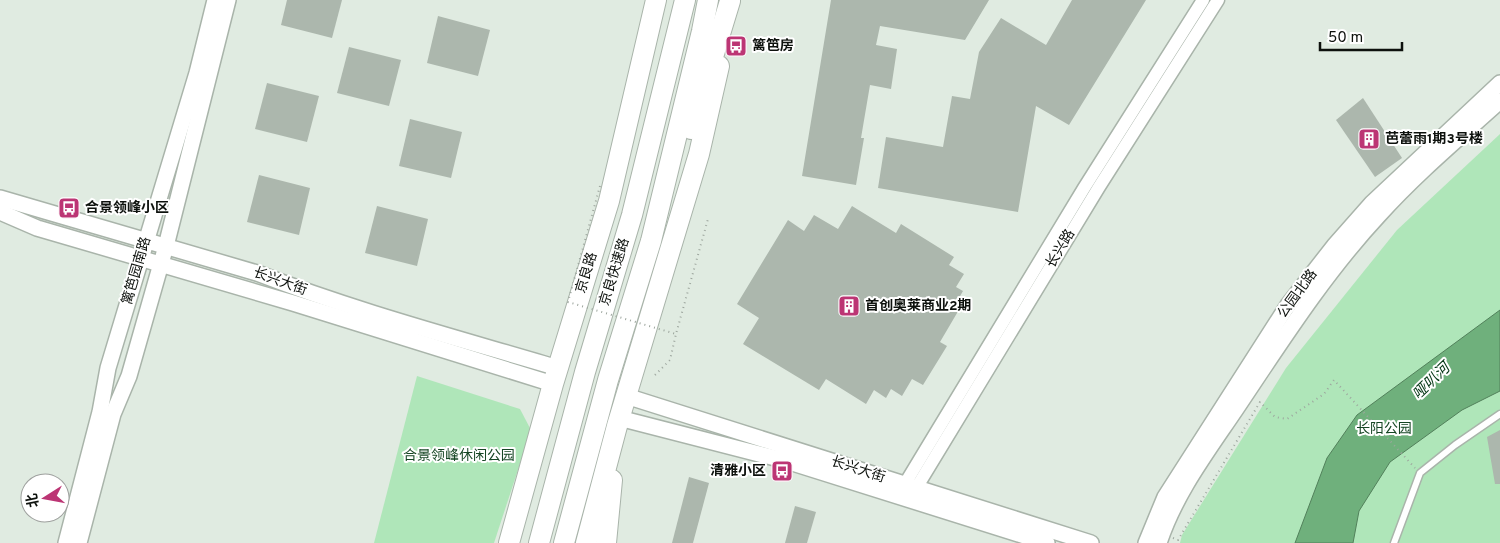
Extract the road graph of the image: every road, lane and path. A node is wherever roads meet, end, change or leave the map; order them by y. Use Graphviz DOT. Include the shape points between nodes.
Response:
graph roads {
  1 [pos="215,0"];
  2 [pos="228,0"];
  3 [pos="656,0"];
  4 [pos="672,0"];
  5 [pos="685,0"];
  6 [pos="708,0"];
  7 [pos="731,0"];
  8 [pos="1203,0"];
  9 [pos="1218,0"];
  10 [pos="670,68"];
  11 [pos="1500,83"];
  12 [pos="1500,101"];
  13 [pos="600,186"];
  14 [pos="0,198"];
  15 [pos="0,212"];
  16 [pos="708,219"];
  17 [pos="146,240"];
  18 [pos="651,241"];
  19 [pos="166,246"];
  20 [pos="140,259"];
  21 [pos="160,265"];
  22 [pos="676,334"];
  23 [pos="655,375"];
  24 [pos="556,376"];
  25 [pos="626,396"];
  26 [pos="1500,414"];
  27 [pos="618,422"];
  28 [pos="1409,462"];
  29 [pos="524,488"];
  30 [pos="906,492"];
  31 [pos="1166,540"];
  32 [pos="66,543"];
  33 [pos="79,543"];
  34 [pos="498,543"];
  35 [pos="509,543"];
  36 [pos="539,543"];
  37 [pos="564,543"];
  38 [pos="586,543"];
  39 [pos="606,543"];
  40 [pos="1047,543"];
  41 [pos="1091,543"];
  42 [pos="1146,543"];
  43 [pos="1394,543"];
  1 -- 17 [label="street, 篱笆园南路" via="197,73"];
  2 -- 19 [label="street, 篱笆园南路"];
  3 -- 24 [label="main road, 京良路" via="609,201"];
  4 -- 10 [label="main road"];
  5 -- 10 [label="main road, 京良快速路"];
  6 -- 18 [label="main road, 京良快速路"];
  7 -- 18 [label="main road" via="682,160"];
  7 -- 25 [label="main road" via="699,154"];
  8 -- 30 [label="street, 长兴路" via="1084,188"];
  9 -- 30 [label="street, 长兴路"];
  10 -- 36 [label="main road, 京良快速路"];
  11 -- 42 [label="street, 公园北路" via="1372,203 1334,246 1294,298 1179,473"];
  12 -- 31 [label="street, 公园北路" via="1379,214 1344,255 1301,312 1199,464 1176,502"];
  13 -- 22 [label="path, bridge" via="568,302"];
  14 -- 17 [label="street, 长兴大街"];
  15 -- 20 [label="street, 长兴大街" via="37,228"];
  16 -- 22 [label="path, bridge"];
  17 -- 19 [label="street, 长兴大街"];
  17 -- 20 [label="street, 篱笆园南路"];
  18 -- 37 [label="main road, 京良快速路" via="608,380"];
  19 -- 21 [label="street, 篱笆园南路"];
  19 -- 24 [label="street, 长兴大街" via="257,273"];
  20 -- 21 [label="street, 长兴大街"];
  20 -- 32 [label="street, 篱笆园南路" via="108,368"];
  21 -- 24 [label="street, 长兴大街"];
  21 -- 33 [label="street, 篱笆园南路" via="128,376 113,414"];
  22 -- 23 [label="path" via="670,360"];
  24 -- 29 [label="main road, 京良路"];
  25 -- 27 [label="main road"];
  25 -- 30 [label="street, 长兴大街"];
  26 -- 43 [label="lane" via="1420,474"];
  27 -- 30 [label="street, 长兴大街" via="750,451"];
  27 -- 38 [label="main road"];
  27 -- 39 [label="main road"];
  28 -- 31 [label="path" via="1334,380 1324,394 1287,419 1275,417 1260,402 1178,540"];
  29 -- 34 [label="main road"];
  29 -- 35 [label="main road, 京良路"];
  30 -- 40 [label="street, 长兴大街"];
  30 -- 41 [label="street, 长兴大街"];
}
